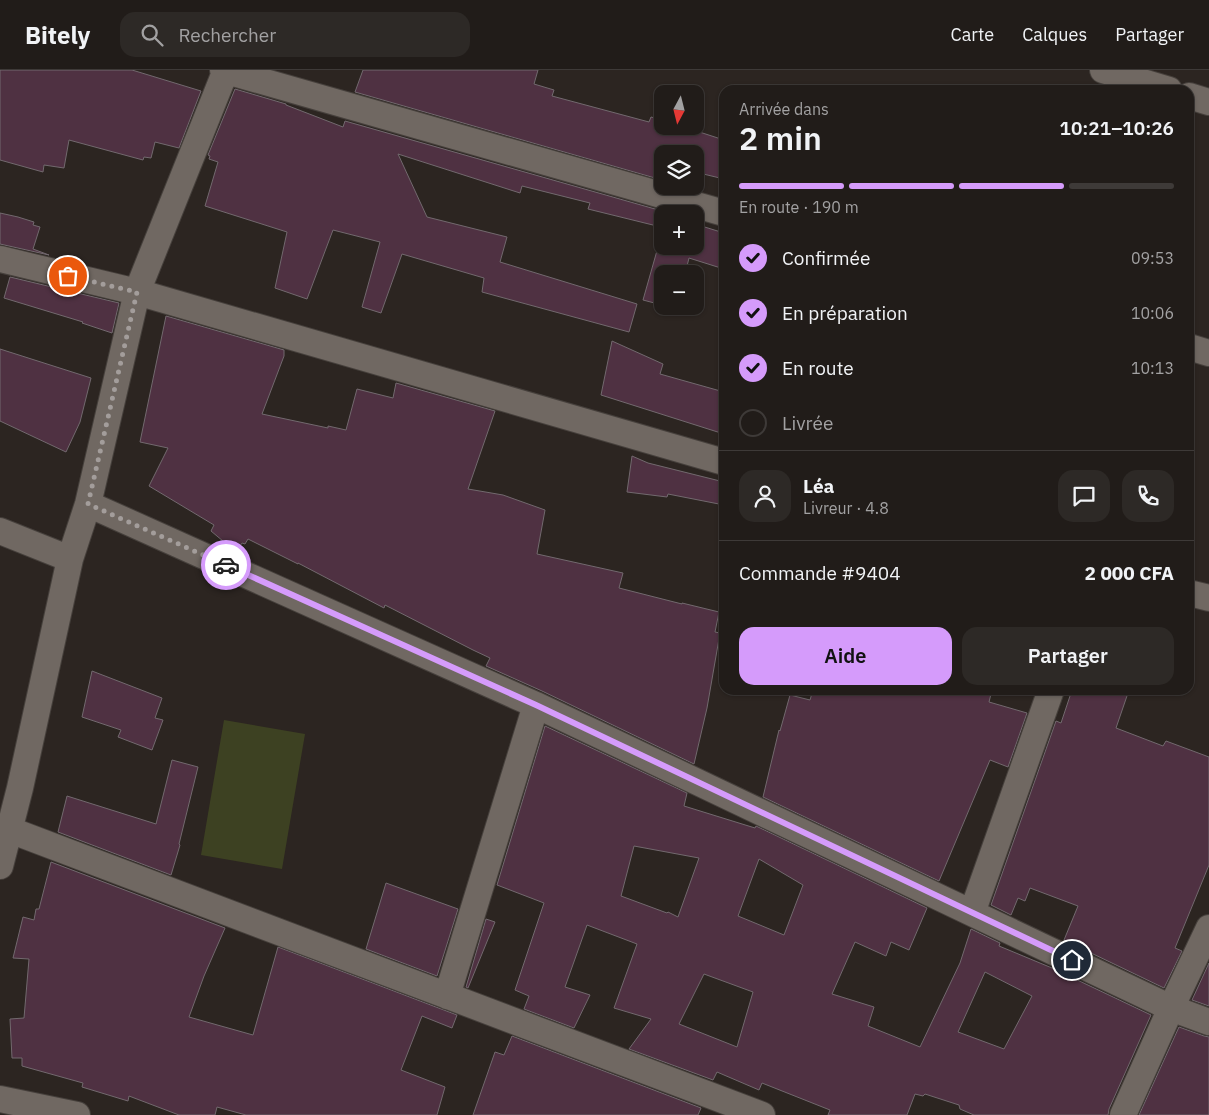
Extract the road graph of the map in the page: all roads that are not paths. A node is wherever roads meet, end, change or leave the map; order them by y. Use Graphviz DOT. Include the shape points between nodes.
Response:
graph roads {
  1 [pos="225,70"];
  2 [pos="1103,70"];
  3 [pos="1152,85"];
  4 [pos="1194,98"];
  5 [pos="1209,102"];
  6 [pos="719,213"];
  7 [pos="0,259"];
  8 [pos="137,292"];
  9 [pos="1194,348"];
  10 [pos="1209,353"];
  11 [pos="719,461"];
  12 [pos="88,504"];
  13 [pos="0,531"];
  14 [pos="70,559"];
  15 [pos="1194,594"];
  16 [pos="1209,598"];
  17 [pos="1049,695"];
  18 [pos="536,705"];
  19 [pos="10,785"];
  20 [pos="10,830"];
  21 [pos="0,866"];
  22 [pos="972,913"];
  23 [pos="1209,928"];
  24 [pos="447,996"];
  25 [pos="1171,1008"];
  26 [pos="1209,1022"];
  27 [pos="0,1099"];
  28 [pos="77,1115"];
  29 [pos="762,1115"];
  30 [pos="1123,1115"];
  1 -- 6 [label="street"];
  1 -- 8 [label="street"];
  2 -- 3 [label="street"];
  4 -- 5 [label="street"];
  7 -- 8 [label="street"];
  8 -- 11 [label="street"];
  8 -- 12 [label="street"];
  9 -- 10 [label="street"];
  12 -- 14 [label="street"];
  12 -- 18 [label="street"];
  13 -- 14 [label="street"];
  14 -- 19 [label="street"];
  15 -- 16 [label="street"];
  17 -- 22 [label="street"];
  18 -- 22 [label="street"];
  18 -- 24 [label="street"];
  19 -- 20 [label="street"];
  20 -- 21 [label="street"];
  20 -- 24 [label="street"];
  22 -- 25 [label="street"];
  23 -- 25 [label="street"];
  24 -- 29 [label="street"];
  25 -- 26 [label="street"];
  25 -- 30 [label="street"];
  27 -- 28 [label="street"];
}
